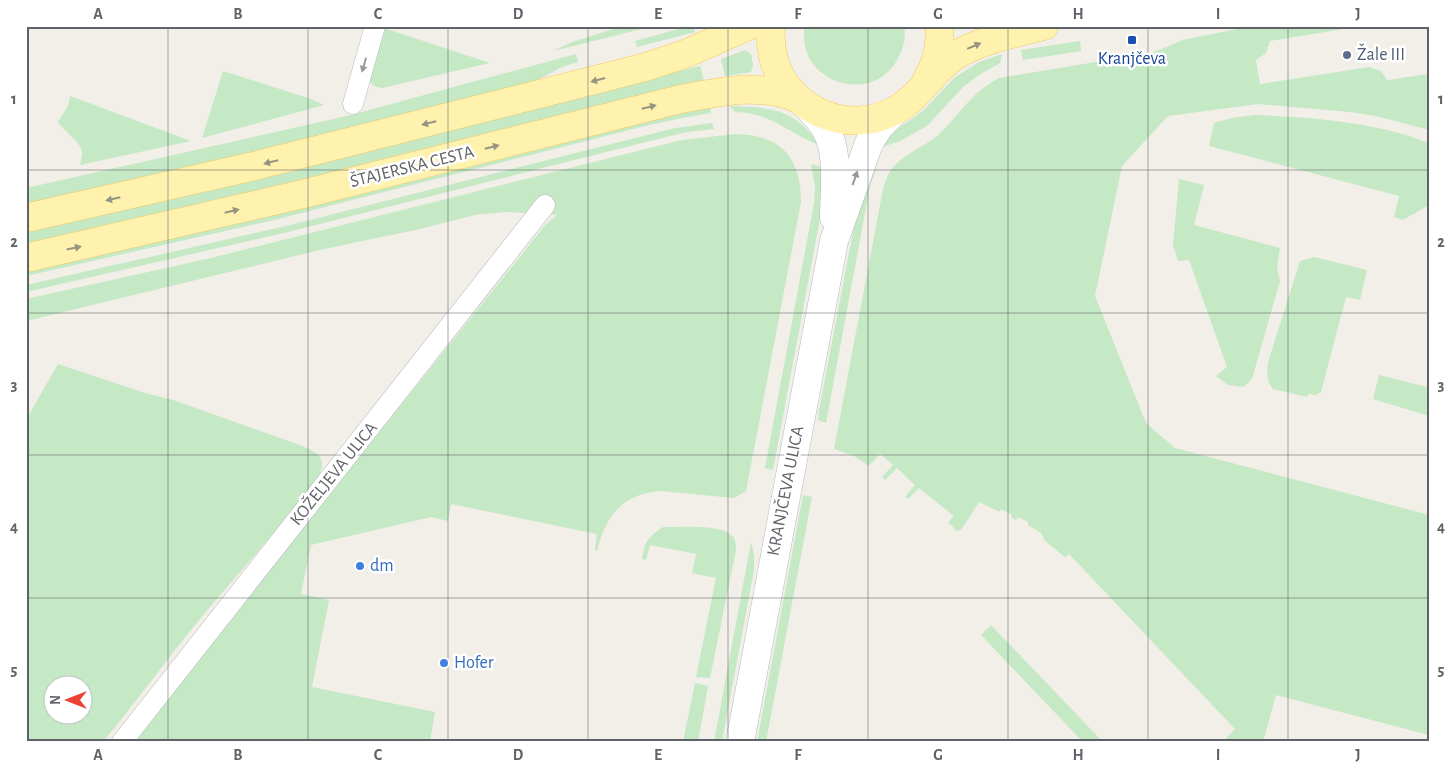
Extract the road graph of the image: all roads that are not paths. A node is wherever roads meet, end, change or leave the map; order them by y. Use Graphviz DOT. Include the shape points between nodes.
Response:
graph roads {
  1 [pos="375,26"];
  2 [pos="748,26"];
  3 [pos="771,26"];
  4 [pos="939,26"];
  5 [pos="1044,26"];
  6 [pos="923,86"];
  7 [pos="801,101"];
  8 [pos="353,104"];
  9 [pos="896,110"];
  10 [pos="545,204"];
  11 [pos="26,218"];
  12 [pos="834,241"];
  13 [pos="26,258"];
  14 [pos="122,742"];
  15 [pos="740,742"];
  1 -- 8 [label="street, one-way"];
  2 -- 11 [label="main road, one-way" via="685,54 642,68 250,167"];
  3 -- 7 [label="main road, ŠTAJERSKA CESTA" via="774,61 784,83"];
  4 -- 6 [label="main road, ŠTAJERSKA CESTA" via="937,58"];
  6 -- 5 [label="main road, ŠTAJERSKA CESTA, one-way" via="947,62 968,48"];
  6 -- 9 [label="main road, ŠTAJERSKA CESTA"];
  7 -- 9 [label="main road, ŠTAJERSKA CESTA" via="824,115 851,121 875,118"];
  7 -- 12 [label="street, KRANJČEVA ULICA" via="822,124 831,140"];
  13 -- 7 [label="main road, ŠTAJERSKA CESTA, one-way" via="294,196 681,99 754,90 778,91"];
  12 -- 9 [label="street, KRANJČEVA ULICA, one-way" via="869,143"];
  10 -- 14 [label="street, KOŽELJEVA ULICA"];
  12 -- 15 [label="street, KRANJČEVA ULICA"];
}
